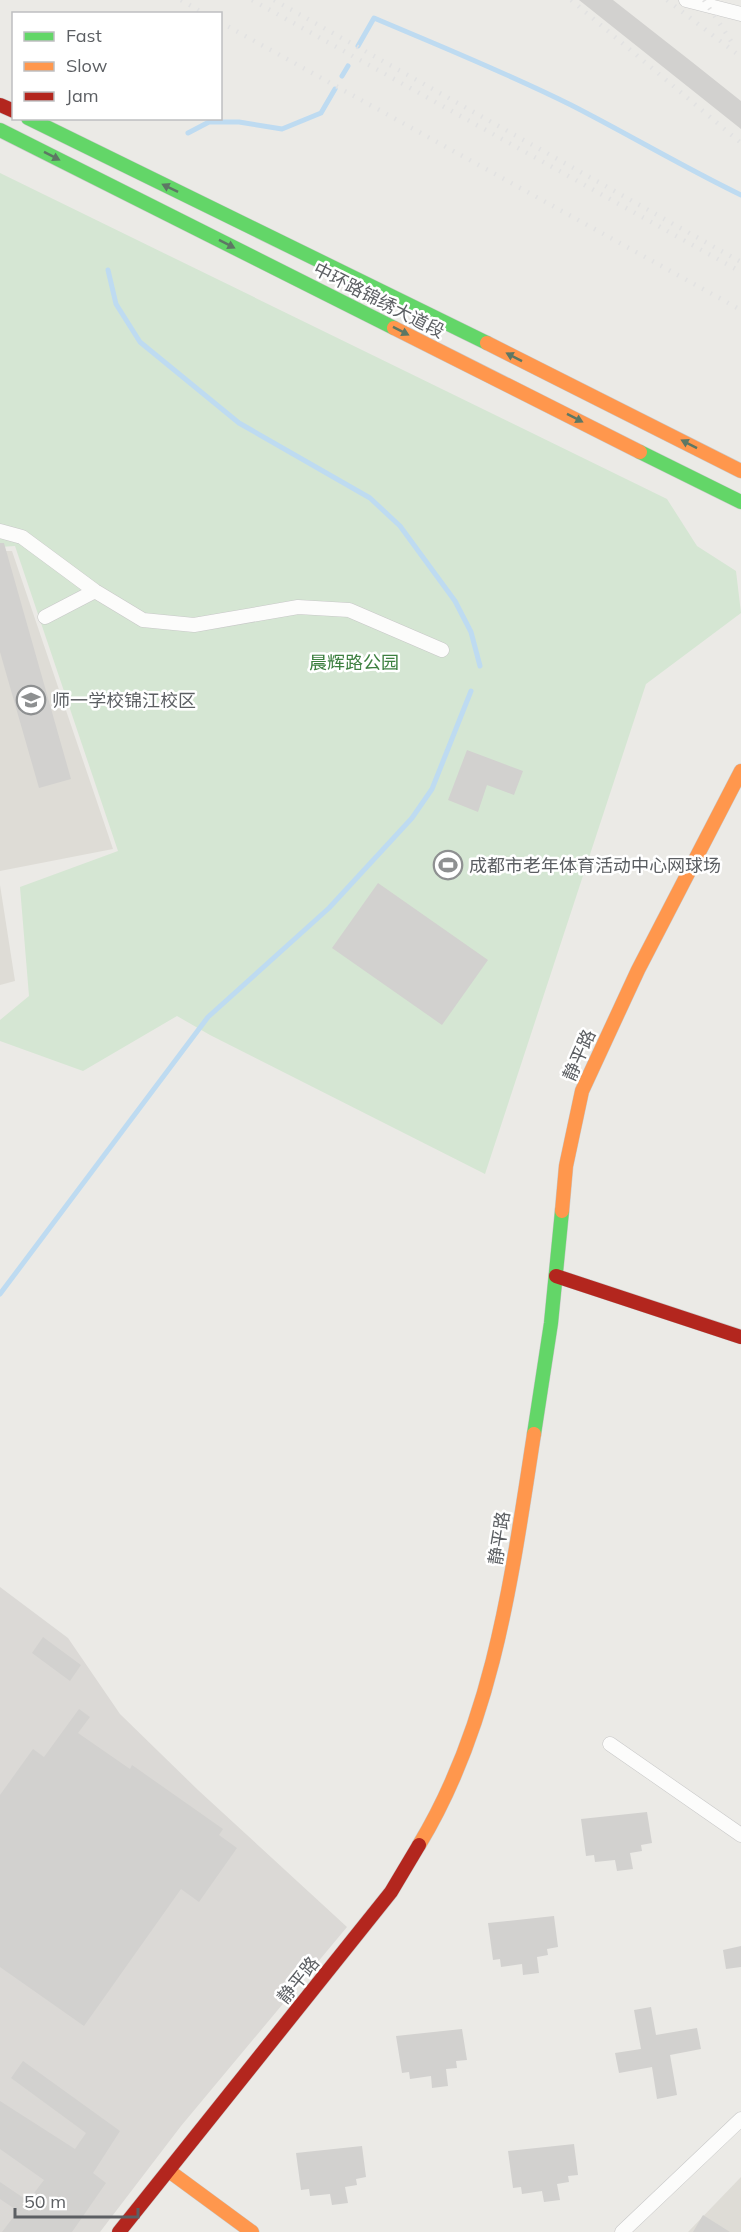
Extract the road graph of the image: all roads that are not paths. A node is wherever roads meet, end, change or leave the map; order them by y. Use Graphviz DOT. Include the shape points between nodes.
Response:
graph roads {
  1 [pos="686,0"];
  2 [pos="741,14"];
  3 [pos="32,120"];
  4 [pos="0,130"];
  5 [pos="741,471"];
  6 [pos="741,502"];
  7 [pos="0,531"];
  8 [pos="95,591"];
  9 [pos="45,616"];
  10 [pos="442,650"];
  11 [pos="741,771"];
  12 [pos="555,1276"];
  13 [pos="741,1337"];
  14 [pos="610,1744"];
  15 [pos="741,1835"];
  16 [pos="741,2119"];
  17 [pos="169,2171"];
  18 [pos="119,2232"];
  19 [pos="252,2232"];
  20 [pos="622,2232"];
  1 -- 2 [label="street"];
  5 -- 3 [label="street, 中环路锦绣大道段, one-way"];
  4 -- 6 [label="street, 中环路锦绣大道段, one-way"];
  7 -- 8 [label="street" via="22,537"];
  8 -- 9 [label="street"];
  8 -- 10 [label="street" via="143,620 194,625 298,607 349,610"];
  11 -- 12 [label="street, 静平路" via="638,970 582,1091 566,1166"];
  12 -- 13 [label="street"];
  12 -- 17 [label="street, 静平路" via="507,1604 475,1727 431,1826 391,1892"];
  14 -- 15 [label="street"];
  16 -- 20 [label="street"];
  17 -- 18 [label="street, 静平路"];
  17 -- 19 [label="street"];
}
